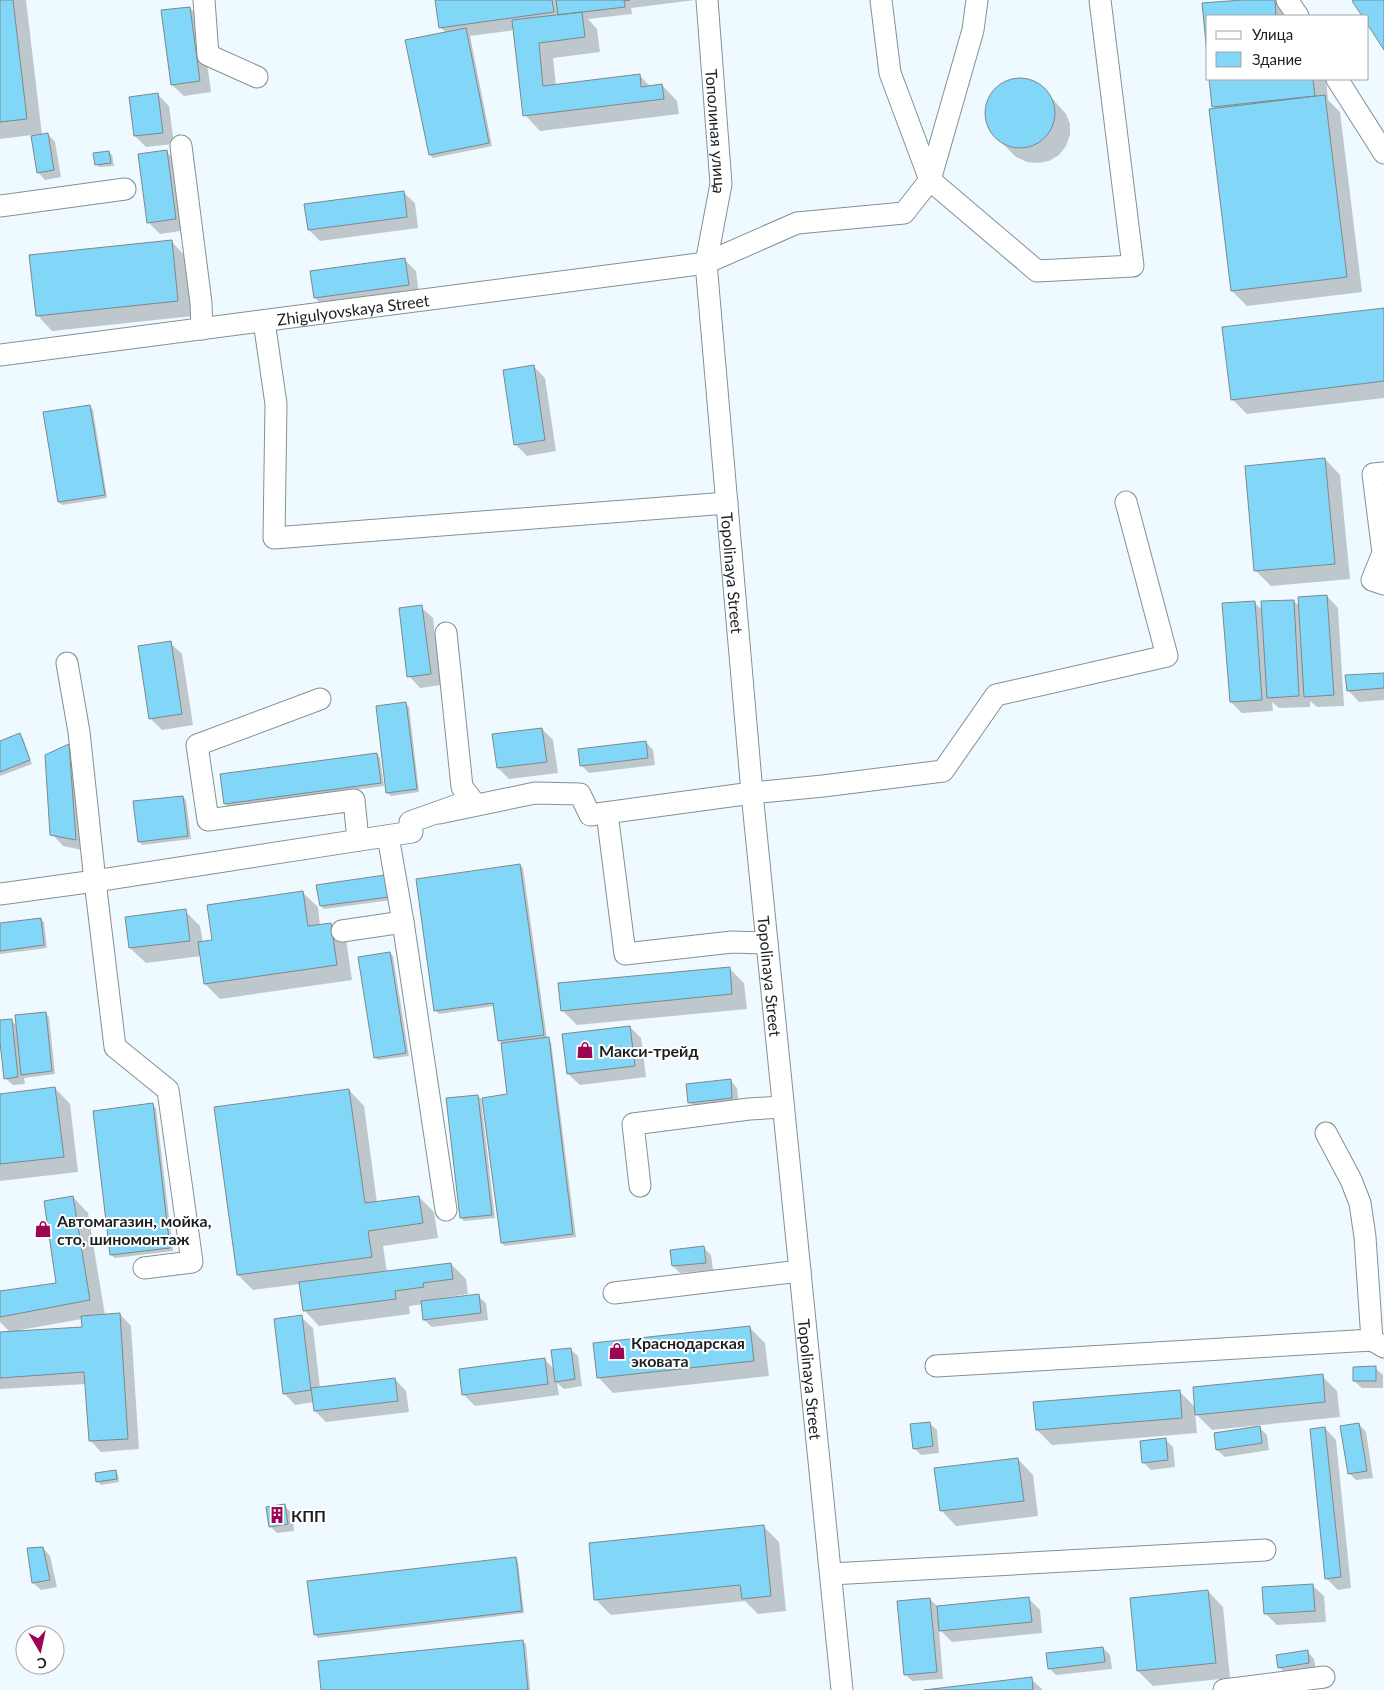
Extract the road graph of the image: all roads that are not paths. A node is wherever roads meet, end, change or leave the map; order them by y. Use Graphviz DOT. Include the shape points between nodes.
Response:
graph roads {
  1 [pos="204,0"];
  2 [pos="707,0"];
  3 [pos="881,0"];
  4 [pos="977,0"];
  5 [pos="1100,0"];
  6 [pos="1288,0"];
  7 [pos="1297,15"];
  8 [pos="257,76"];
  9 [pos="1338,80"];
  10 [pos="181,146"];
  11 [pos="1384,153"];
  12 [pos="930,180"];
  13 [pos="125,189"];
  14 [pos="0,206"];
  15 [pos="706,263"];
  16 [pos="264,321"];
  17 [pos="202,329"];
  18 [pos="0,355"];
  19 [pos="1384,474"];
  20 [pos="1126,502"];
  21 [pos="726,503"];
  22 [pos="1384,584"];
  23 [pos="446,633"];
  24 [pos="66,663"];
  25 [pos="320,699"];
  26 [pos="752,793"];
  27 [pos="439,813"];
  28 [pos="607,813"];
  29 [pos="388,836"];
  30 [pos="358,840"];
  31 [pos="95,881"];
  32 [pos="0,894"];
  33 [pos="403,922"];
  34 [pos="342,931"];
  35 [pos="767,943"];
  36 [pos="783,1107"];
  37 [pos="1326,1133"];
  38 [pos="640,1186"];
  39 [pos="446,1210"];
  40 [pos="144,1268"];
  41 [pos="800,1271"];
  42 [pos="614,1293"];
  43 [pos="1378,1343"];
  44 [pos="936,1366"];
  45 [pos="1265,1550"];
  46 [pos="831,1574"];
  47 [pos="1324,1677"];
  48 [pos="842,1690"];
  49 [pos="1224,1690"];
  1 -- 8 [label="street" via="208,55"];
  2 -- 15 [label="street, Тополиная улица" via="720,184"];
  3 -- 12 [label="street" via="890,73"];
  4 -- 12 [label="street" via="973,30"];
  5 -- 12 [label="street" via="1133,266 1037,272"];
  6 -- 7 [label="street"];
  9 -- 11 [label="street"];
  10 -- 17 [label="street"];
  12 -- 15 [label="street, Zhigulyovskaya Street" via="904,213 798,223"];
  13 -- 14 [label="street"];
  15 -- 16 [label="street, Zhigulyovskaya Street"];
  15 -- 21 [label="street, Topolinaya Street"];
  16 -- 17 [label="street, Zhigulyovskaya Street"];
  16 -- 21 [label="street" via="276,404 274,538"];
  17 -- 18 [label="street, Zhigulyovskaya Street"];
  19 -- 22 [label="street" via="1373,474 1383,553 1372,580"];
  20 -- 26 [label="street" via="1167,656 996,695 943,771"];
  21 -- 26 [label="street, Topolinaya Street"];
  23 -- 27 [label="street" via="462,787 472,800"];
  24 -- 31 [label="street" via="79,732"];
  25 -- 30 [label="street" via="197,745 208,820 354,800"];
  26 -- 28 [label="street"];
  26 -- 35 [label="street, Topolinaya Street"];
  27 -- 28 [label="street" via="535,793 580,794 590,815"];
  27 -- 29 [label="street" via="410,822 412,832"];
  28 -- 35 [label="street" via="625,954 732,942"];
  29 -- 30 [label="street"];
  29 -- 33 [label="street"];
  30 -- 31 [label="street"];
  31 -- 32 [label="street"];
  31 -- 40 [label="street" via="115,1047 168,1090 192,1262"];
  33 -- 34 [label="street"];
  33 -- 39 [label="street"];
  35 -- 36 [label="street, Topolinaya Street"];
  36 -- 38 [label="street" via="632,1124"];
  36 -- 41 [label="street, Topolinaya Street"];
  37 -- 43 [label="street" via="1360,1203"];
  41 -- 42 [label="street"];
  41 -- 46 [label="street, Topolinaya Street"];
  43 -- 44 [label="street"];
  45 -- 46 [label="street"];
  46 -- 48 [label="street, Topolinaya Street"];
  47 -- 49 [label="street"];
}
